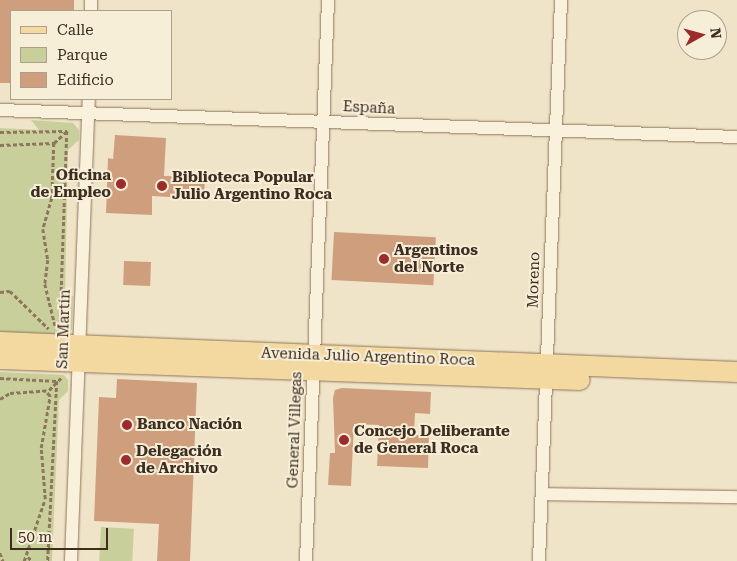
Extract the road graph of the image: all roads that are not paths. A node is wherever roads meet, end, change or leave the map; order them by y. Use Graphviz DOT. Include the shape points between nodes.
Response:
graph roads {
  1 [pos="328,0"];
  2 [pos="561,0"];
  3 [pos="89,100"];
  4 [pos="0,110"];
  5 [pos="88,114"];
  6 [pos="323,122"];
  7 [pos="555,132"];
  8 [pos="737,137"];
  9 [pos="0,342"];
  10 [pos="80,354"];
  11 [pos="0,358"];
  12 [pos="314,362"];
  13 [pos="547,372"];
  14 [pos="737,372"];
  15 [pos="737,384"];
  16 [pos="542,494"];
  17 [pos="737,497"];
  18 [pos="71,561"];
  19 [pos="306,561"];
  20 [pos="539,561"];
  1 -- 6 [label="street, General Villegas"];
  2 -- 7 [label="street, Moreno"];
  3 -- 5 [label="street, San Martín"];
  4 -- 5 [label="street, España"];
  5 -- 6 [label="street, España"];
  5 -- 10 [label="street, San Martín"];
  6 -- 7 [label="street, España"];
  6 -- 12 [label="street, General Villegas"];
  7 -- 8 [label="street, España"];
  7 -- 13 [label="street, Moreno"];
  9 -- 10 [label="main road, Avenida Julio Argentino Roca"];
  10 -- 11 [label="main road, Avenida Julio Argentino Roca"];
  10 -- 12 [label="main road, Avenida Julio Argentino Roca"];
  10 -- 18 [label="street, San Martín"];
  12 -- 13 [label="main road, Avenida Julio Argentino Roca"];
  12 -- 19 [label="street, General Villegas"];
  13 -- 14 [label="main road, Avenida Julio Argentino Roca"];
  13 -- 15 [label="main road, Avenida Julio Argentino Roca"];
  13 -- 16 [label="street, Moreno"];
  16 -- 17 [label="street"];
  16 -- 20 [label="street, Moreno"];
}
